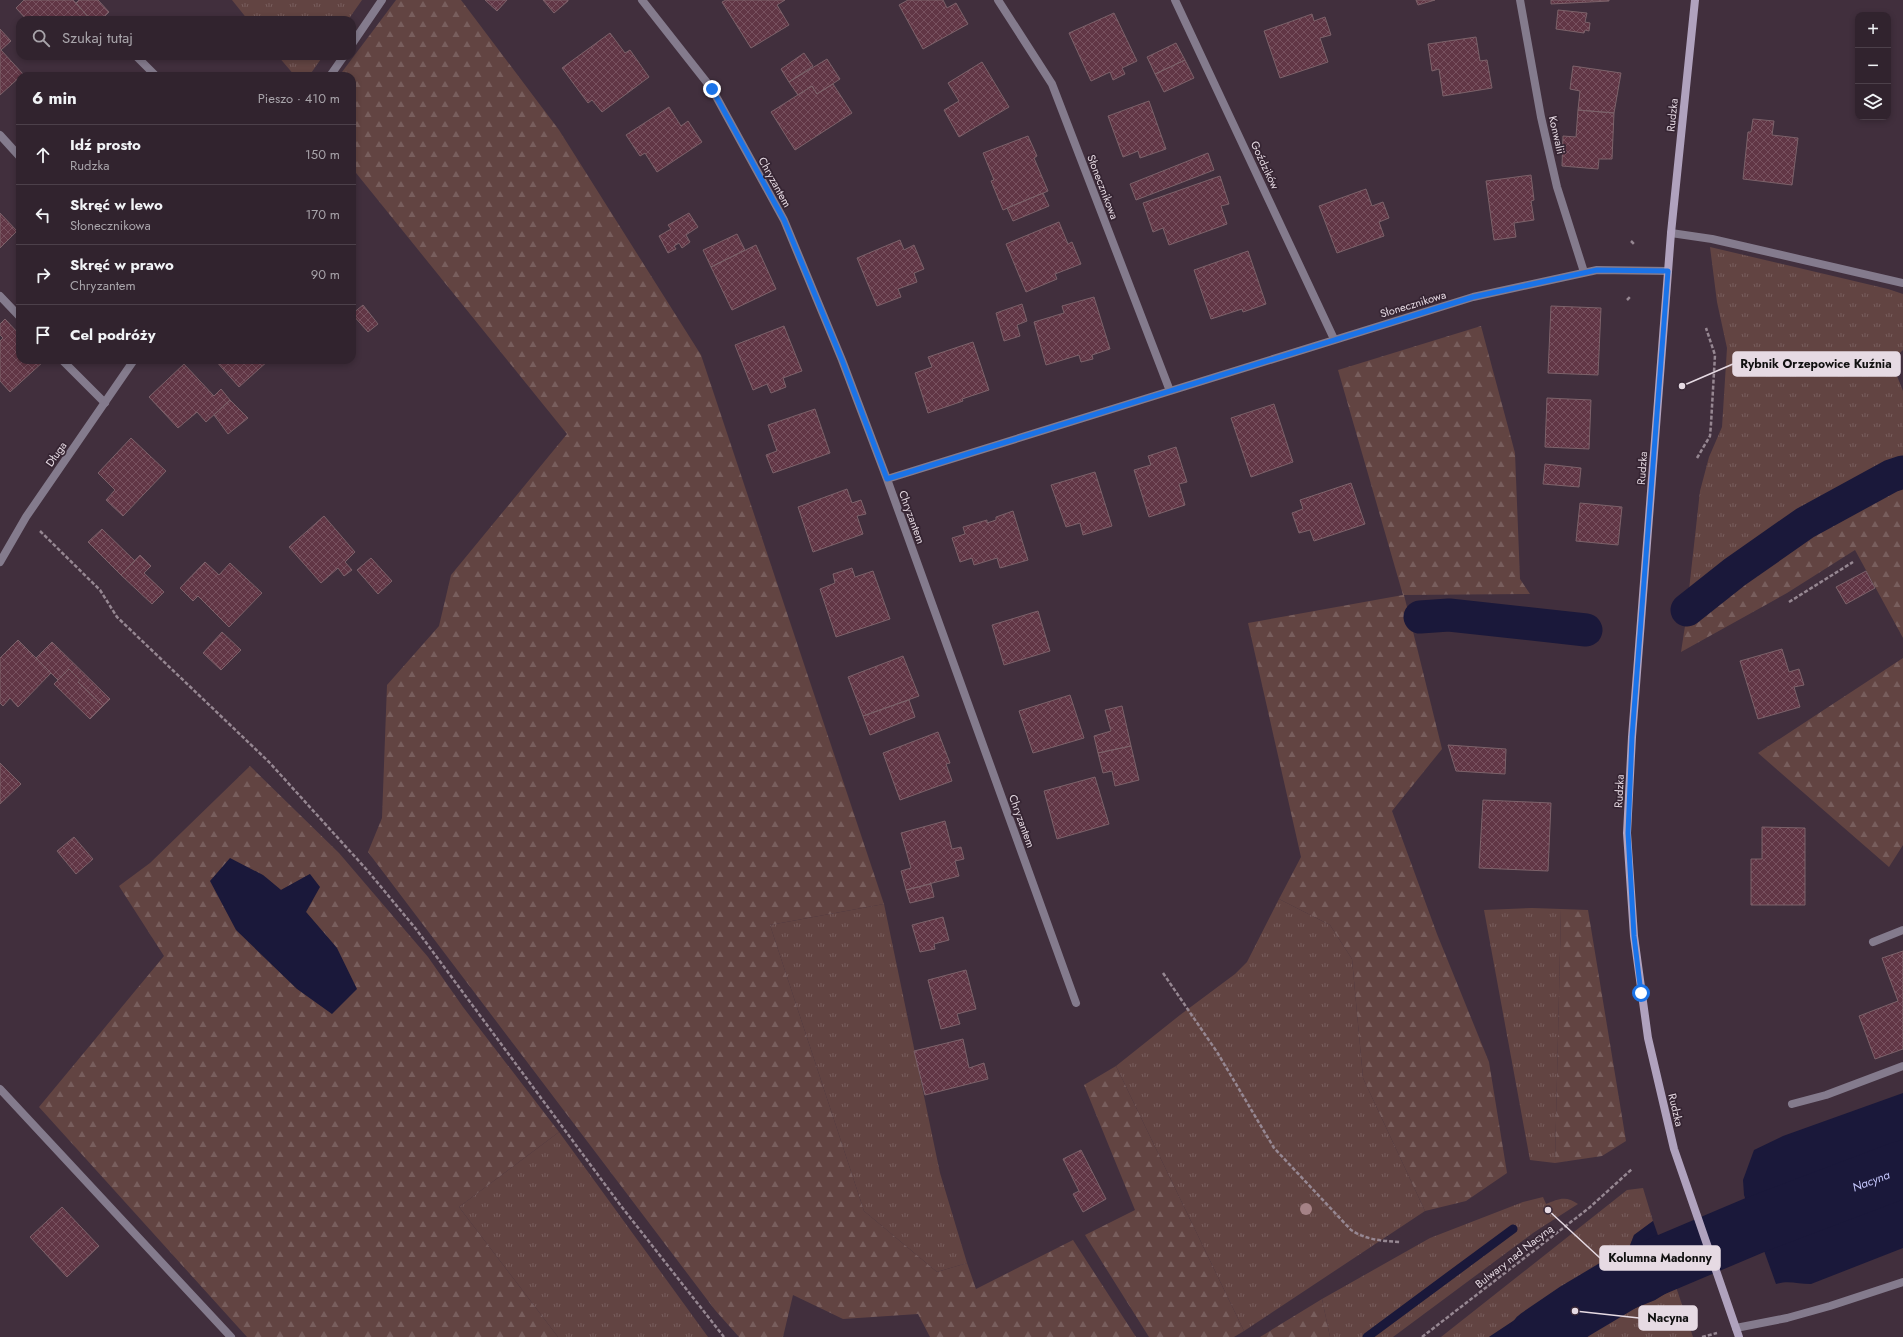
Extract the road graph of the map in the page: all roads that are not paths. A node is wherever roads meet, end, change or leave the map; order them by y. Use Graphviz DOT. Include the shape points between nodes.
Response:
graph roads {
  1 [pos="382,0"];
  2 [pos="642,0"];
  3 [pos="998,0"];
  4 [pos="1175,0"];
  5 [pos="1520,0"];
  6 [pos="1695,0"];
  7 [pos="356,38"];
  8 [pos="140,60"];
  9 [pos="341,60"];
  10 [pos="152,72"];
  11 [pos="333,72"];
  12 [pos="0,136"];
  13 [pos="16,153"];
  14 [pos="1671,232"];
  15 [pos="1668,271"];
  16 [pos="1584,272"];
  17 [pos="1903,283"];
  18 [pos="0,296"];
  19 [pos="16,313"];
  20 [pos="1334,339"];
  21 [pos="66,364"];
  22 [pos="131,364"];
  23 [pos="1170,391"];
  24 [pos="105,403"];
  25 [pos="887,479"];
  26 [pos="0,562"];
  27 [pos="1903,930"];
  28 [pos="1873,942"];
  29 [pos="1076,1003"];
  30 [pos="1903,1066"];
  31 [pos="0,1089"];
  32 [pos="1792,1104"];
  33 [pos="1903,1282"];
  34 [pos="1736,1328"];
  35 [pos="231,1337"];
  36 [pos="1739,1337"];
  1 -- 7 [label="street"];
  2 -- 25 [label="street, Chryzantem" via="712,89 784,220 842,360"];
  3 -- 23 [label="street, Słonecznikowa" via="1052,84"];
  4 -- 20 [label="street, Goździków"];
  5 -- 16 [label="street, Konwalii" via="1541,117 1557,187"];
  6 -- 14 [label="main road, Rudzka"];
  8 -- 10 [label="street"];
  9 -- 11 [label="street"];
  12 -- 13 [label="street"];
  14 -- 15 [label="main road, Rudzka"];
  14 -- 17 [label="street"];
  15 -- 16 [label="street, Słonecznikowa" via="1607,269"];
  15 -- 34 [label="main road, Rudzka" via="1632,737 1628,833 1634,936 1648,1038 1668,1127 1684,1184"];
  16 -- 20 [label="street, Słonecznikowa" via="1473,297"];
  18 -- 19 [label="street"];
  20 -- 23 [label="street, Słonecznikowa"];
  21 -- 24 [label="street"];
  22 -- 24 [label="street, Długa"];
  23 -- 25 [label="street, Słonecznikowa"];
  24 -- 26 [label="street, Długa" via="26,517"];
  25 -- 29 [label="street, Chryzantem"];
  27 -- 28 [label="street"];
  30 -- 32 [label="street" via="1826,1095"];
  31 -- 35 [label="street"];
  33 -- 34 [label="street" via="1788,1318"];
  34 -- 36 [label="main road, Rudzka"];
}
